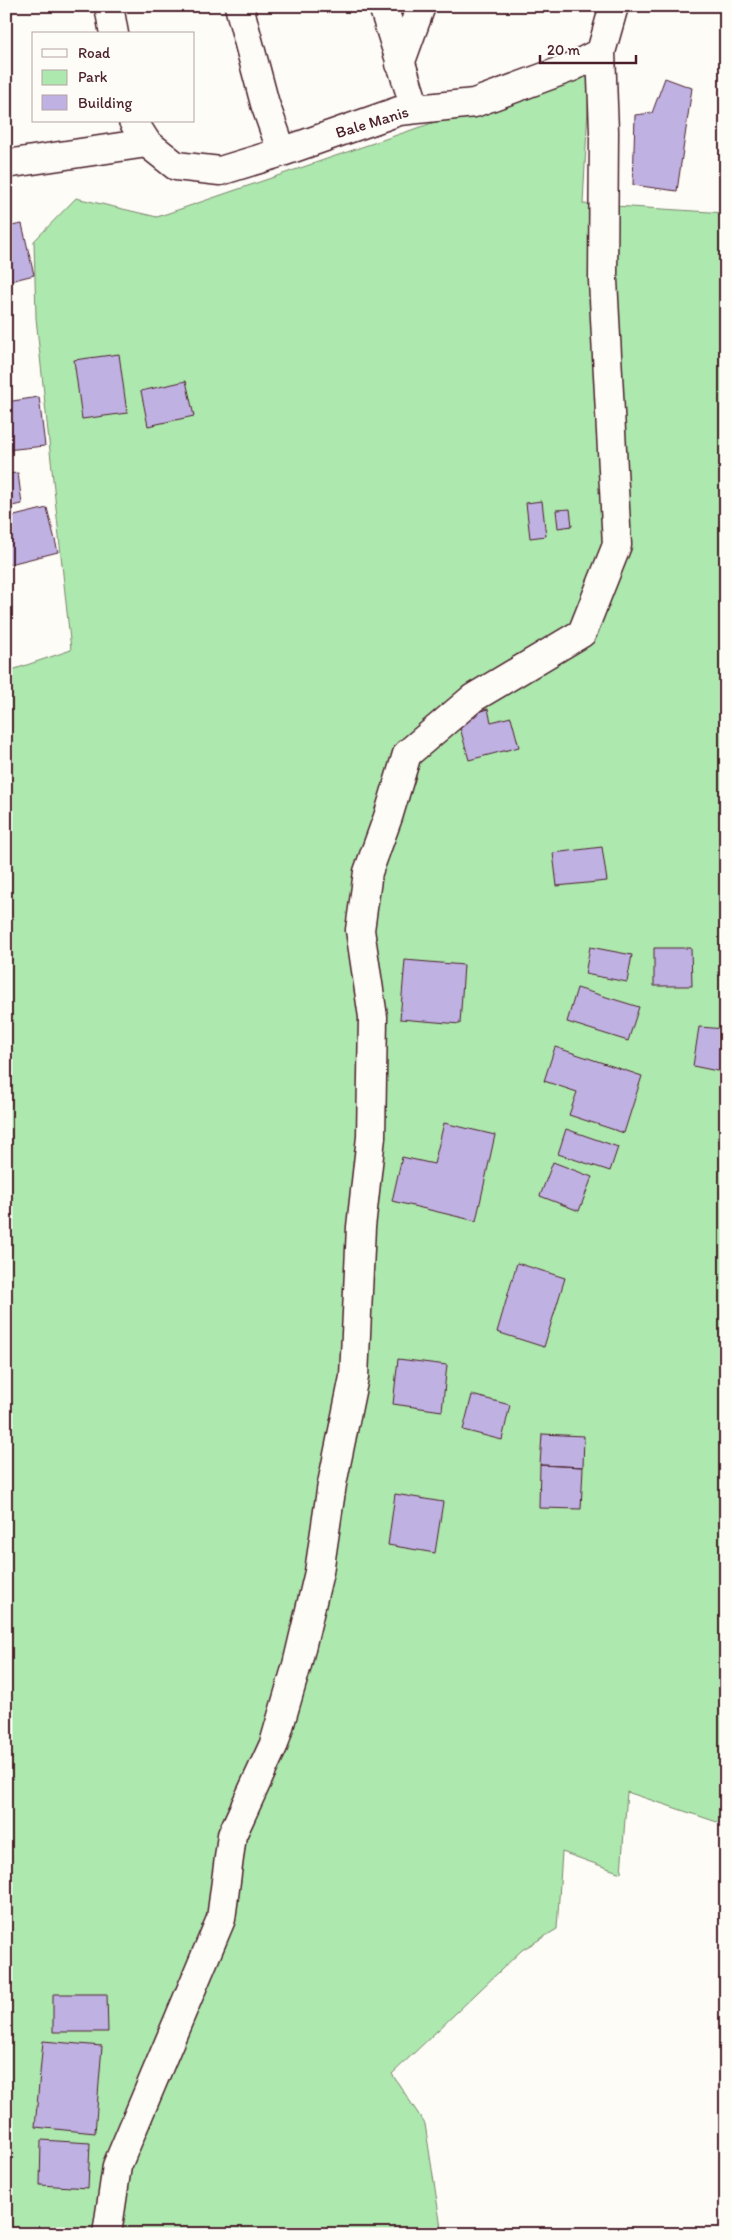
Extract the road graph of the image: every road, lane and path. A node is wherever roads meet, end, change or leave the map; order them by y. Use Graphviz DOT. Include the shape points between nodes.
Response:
graph roads {
  1 [pos="109,6"];
  2 [pos="239,6"];
  3 [pos="382,6"];
  4 [pos="422,6"];
  5 [pos="614,6"];
  6 [pos="114,32"];
  7 [pos="600,52"];
  8 [pos="400,64"];
  9 [pos="415,108"];
  10 [pos="140,132"];
  11 [pos="282,152"];
  12 [pos="6,164"];
  13 [pos="107,2234"];
  1 -- 6 [label="street"];
  2 -- 11 [label="street" via="265,104"];
  3 -- 8 [label="street"];
  4 -- 8 [label="street"];
  5 -- 7 [label="street"];
  7 -- 9 [label="street, Bale Manis" via="572,67 474,103"];
  7 -- 13 [label="street" via="604,131 603,280 617,545 582,632 473,698 407,754 368,872 360,930 373,1017 371,1137 361,1228 354,1377 332,1484 319,1572 274,1744 232,1835 221,1918 117,2166"];
  8 -- 9 [label="street"];
  9 -- 11 [label="street, Bale Manis" via="399,110"];
  10 -- 11 [label="street, Bale Manis" via="176,166 220,171"];
  10 -- 12 [label="street"];
}
